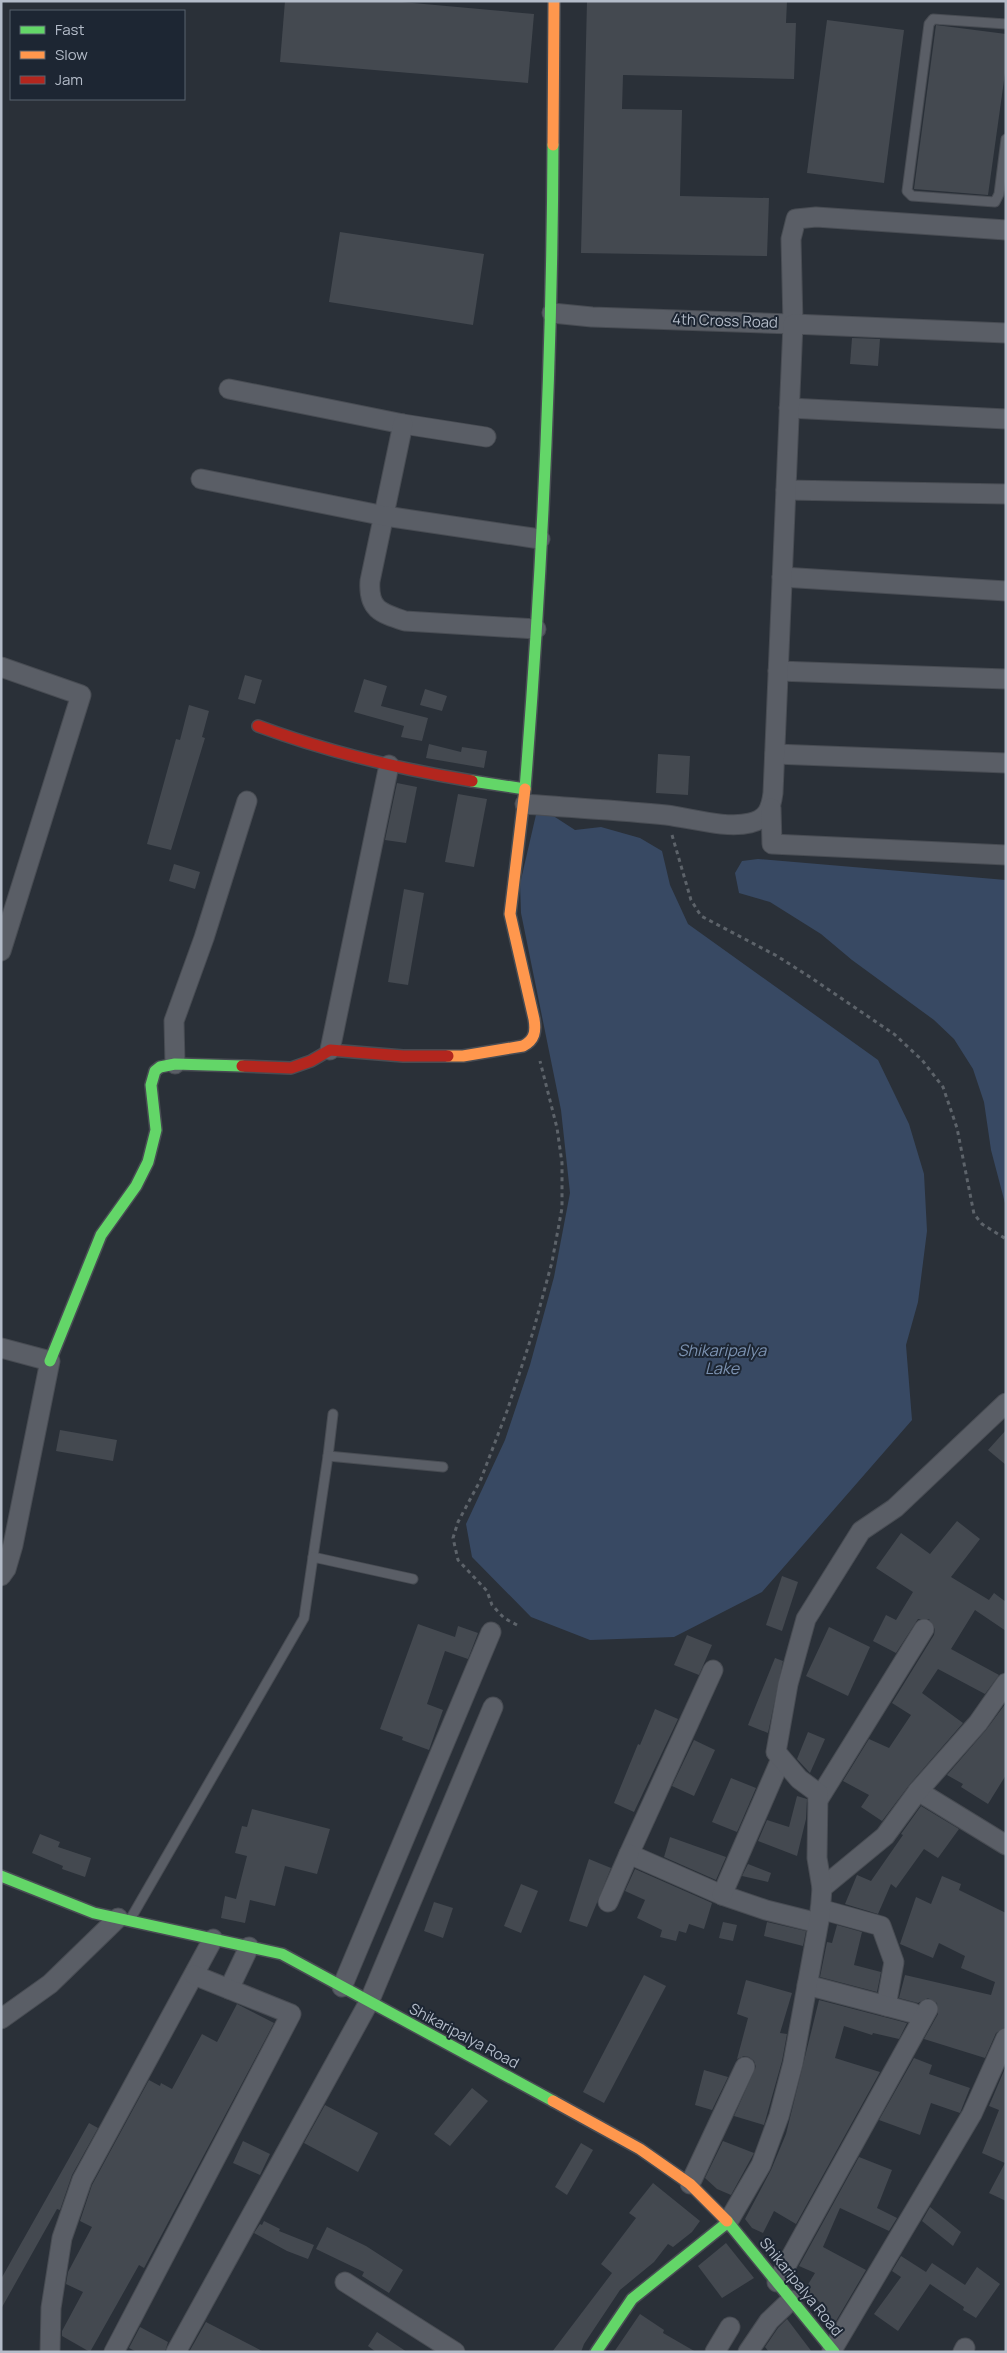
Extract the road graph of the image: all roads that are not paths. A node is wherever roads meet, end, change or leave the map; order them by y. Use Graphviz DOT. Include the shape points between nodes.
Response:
graph roads {
  1 [pos="554,1"];
  2 [pos="1006,24"];
  3 [pos="1006,139"];
  4 [pos="1006,230"];
  5 [pos="552,313"];
  6 [pos="793,324"];
  7 [pos="1006,333"];
  8 [pos="229,389"];
  9 [pos="789,408"];
  10 [pos="1006,419"];
  11 [pos="403,424"];
  12 [pos="486,437"];
  13 [pos="201,480"];
  14 [pos="786,490"];
  15 [pos="1006,494"];
  16 [pos="385,516"];
  17 [pos="540,538"];
  18 [pos="782,577"];
  19 [pos="1006,591"];
  20 [pos="536,629"];
  21 [pos="1,666"];
  22 [pos="778,672"];
  23 [pos="1006,679"];
  24 [pos="258,726"];
  25 [pos="775,754"];
  26 [pos="1006,763"];
  27 [pos="390,766"];
  28 [pos="525,796"];
  29 [pos="247,801"];
  30 [pos="772,808"];
  31 [pos="1006,855"];
  32 [pos="1,952"];
  33 [pos="330,1050"];
  34 [pos="175,1064"];
  35 [pos="1,1348"];
  36 [pos="50,1361"];
  37 [pos="1006,1403"];
  38 [pos="333,1414"];
  39 [pos="328,1456"];
  40 [pos="443,1467"];
  41 [pos="313,1557"];
  42 [pos="1,1576"];
  43 [pos="412,1579"];
  44 [pos="924,1629"];
  45 [pos="491,1632"];
  46 [pos="713,1670"];
  47 [pos="1006,1684"];
  48 [pos="493,1707"];
  49 [pos="781,1759"];
  50 [pos="918,1791"];
  51 [pos="818,1800"];
  52 [pos="1006,1844"];
  53 [pos="628,1854"];
  54 [pos="1,1876"];
  55 [pos="822,1888"];
  56 [pos="722,1895"];
  57 [pos="608,1902"];
  58 [pos="819,1916"];
  59 [pos="124,1920"];
  60 [pos="213,1939"];
  61 [pos="249,1947"];
  62 [pos="194,1975"];
  63 [pos="807,1985"];
  64 [pos="342,1987"];
  65 [pos="229,1989"];
  66 [pos="370,2002"];
  67 [pos="886,2006"];
  68 [pos="1,2019"];
  69 [pos="1006,2038"];
  70 [pos="745,2068"];
  71 [pos="690,2184"];
  72 [pos="728,2222"];
  73 [pos="345,2282"];
  74 [pos="777,2282"];
  75 [pos="791,2300"];
  76 [pos="730,2327"];
  77 [pos="833,2351"];
  78 [pos="50,2352"];
  79 [pos="114,2352"];
  80 [pos="176,2352"];
  81 [pos="455,2352"];
  82 [pos="596,2352"];
  83 [pos="714,2352"];
  84 [pos="748,2352"];
  1 -- 5 [label="street"];
  2 -- 3 [label="lane" via="933,19 930,24 908,192 912,196 995,202 999,194"];
  4 -- 6 [label="street, 4th Cross Road" via="816,217 796,219 791,246"];
  5 -- 6 [label="street, 4th Cross Road"];
  5 -- 17 [label="street"];
  6 -- 7 [label="street"];
  6 -- 9 [label="street"];
  8 -- 11 [label="street"];
  9 -- 10 [label="street"];
  9 -- 14 [label="street"];
  11 -- 12 [label="street"];
  11 -- 16 [label="street"];
  13 -- 16 [label="street"];
  14 -- 15 [label="street"];
  14 -- 18 [label="street"];
  16 -- 17 [label="street"];
  16 -- 20 [label="street" via="370,581 369,596 374,607 405,621"];
  17 -- 20 [label="street"];
  18 -- 19 [label="street"];
  18 -- 22 [label="street"];
  20 -- 28 [label="street"];
  21 -- 32 [label="street" via="82,695"];
  22 -- 23 [label="street"];
  22 -- 25 [label="street"];
  24 -- 27 [label="street" via="333,752"];
  25 -- 26 [label="street"];
  25 -- 30 [label="street"];
  27 -- 28 [label="street"];
  27 -- 33 [label="street"];
  28 -- 30 [label="street" via="736,825 764,817"];
  28 -- 33 [label="street" via="510,914 534,1020 534,1038 530,1044 463,1056 403,1056"];
  29 -- 34 [label="street" via="174,1021"];
  30 -- 31 [label="street" via="772,844"];
  33 -- 34 [label="street" via="291,1068"];
  34 -- 36 [label="street" via="155,1071 151,1085 156,1130 148,1162 136,1186 101,1235"];
  35 -- 36 [label="street"];
  36 -- 42 [label="street" via="14,1545"];
  37 -- 49 [label="street" via="895,1508 861,1531 806,1619 788,1684 776,1752"];
  38 -- 39 [label="lane"];
  39 -- 40 [label="lane"];
  39 -- 41 [label="lane"];
  41 -- 43 [label="lane"];
  41 -- 59 [label="lane" via="304,1618"];
  44 -- 51 [label="street"];
  45 -- 64 [label="street"];
  46 -- 53 [label="street"];
  47 -- 50 [label="street" via="978,1723"];
  48 -- 66 [label="street"];
  49 -- 51 [label="street" via="818,1794"];
  49 -- 56 [label="street"];
  50 -- 52 [label="street"];
  50 -- 55 [label="street" via="885,1836"];
  51 -- 55 [label="street" via="817,1858"];
  53 -- 56 [label="street"];
  53 -- 57 [label="street"];
  54 -- 59 [label="street, Shikaripalya Road" via="94,1913"];
  55 -- 58 [label="street"];
  56 -- 58 [label="street" via="766,1910"];
  58 -- 63 [label="street"];
  58 -- 67 [label="street" via="881,1926 894,1962"];
  59 -- 60 [label="street, Shikaripalya Road"];
  59 -- 68 [label="street" via="50,1984"];
  60 -- 61 [label="street, Shikaripalya Road"];
  60 -- 62 [label="street"];
  61 -- 64 [label="street, Shikaripalya Road" via="282,1954"];
  61 -- 65 [label="street"];
  62 -- 65 [label="street"];
  62 -- 78 [label="street" via="82,2180 62,2238 51,2308"];
  63 -- 67 [label="street"];
  63 -- 72 [label="street" via="779,2116 760,2165"];
  64 -- 66 [label="street, Shikaripalya Road"];
  65 -- 79 [label="street" via="291,2014"];
  66 -- 71 [label="street, Shikaripalya Road" via="640,2149"];
  66 -- 80 [label="street"];
  67 -- 74 [label="street" via="920,2011"];
  69 -- 77 [label="street" via="972,2114"];
  70 -- 71 [label="street"];
  71 -- 72 [label="street, Shikaripalya Road"];
  72 -- 74 [label="street, Shikaripalya Road"];
  72 -- 82 [label="street" via="632,2299"];
  73 -- 81 [label="street"];
  74 -- 75 [label="street, Shikaripalya Road"];
  75 -- 77 [label="street, Shikaripalya Road"];
  75 -- 84 [label="street" via="768,2321"];
  76 -- 83 [label="street"];
}
